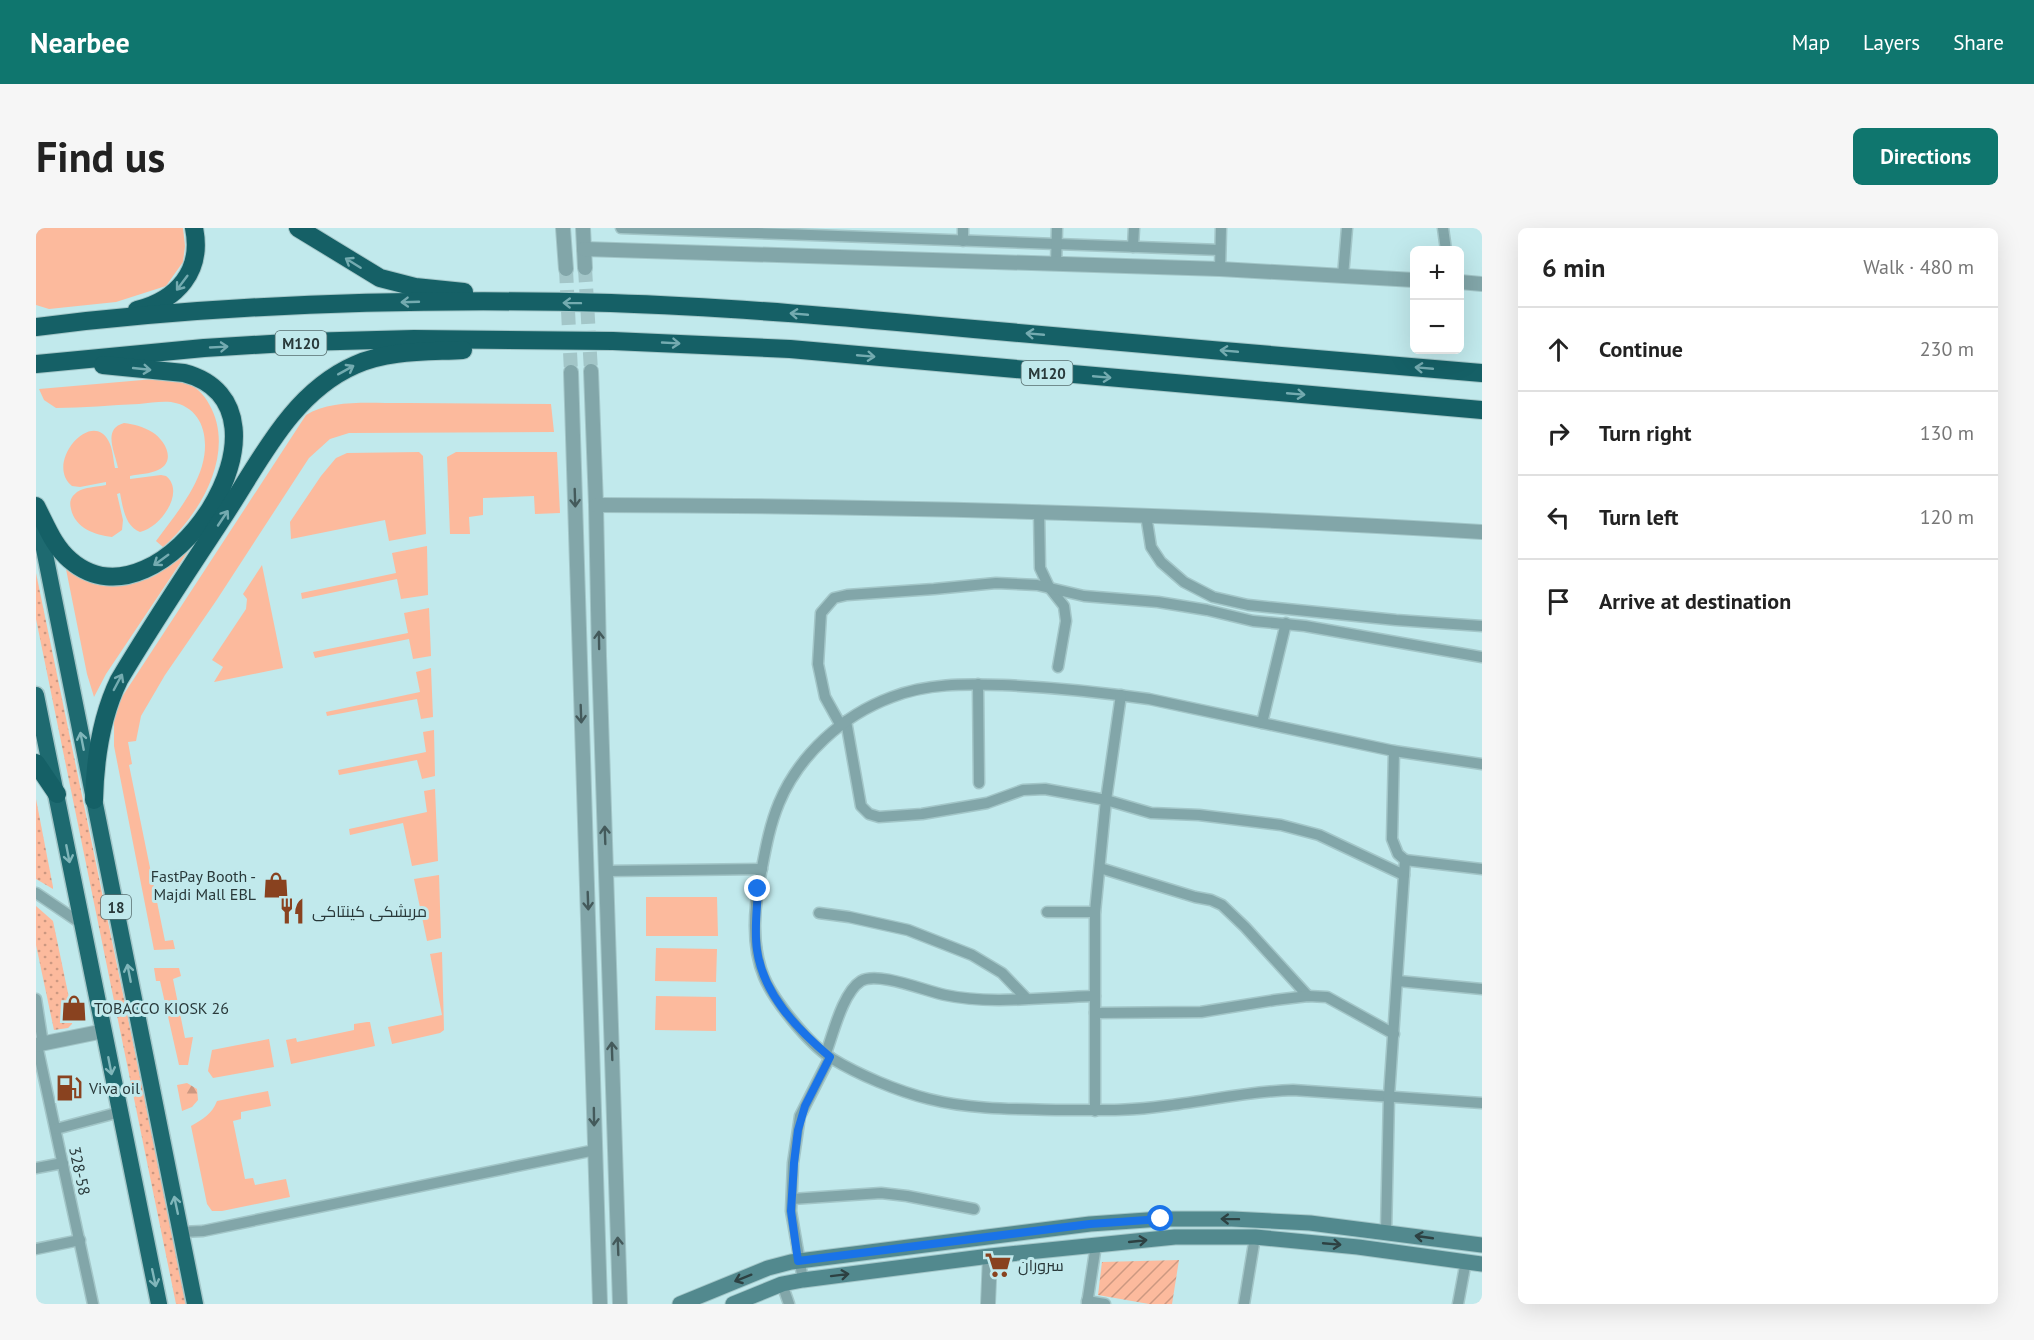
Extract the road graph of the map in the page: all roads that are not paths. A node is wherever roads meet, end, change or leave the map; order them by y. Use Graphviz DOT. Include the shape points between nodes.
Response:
graph roads {
  1 [pos="194,228"];
  2 [pos="298,228"];
  3 [pos="563,228"];
  4 [pos="583,228"];
  5 [pos="621,228"];
  6 [pos="963,228"];
  7 [pos="1057,228"];
  8 [pos="1134,228"];
  9 [pos="1221,228"];
  10 [pos="1347,228"];
  11 [pos="1443,228"];
  12 [pos="671,229"];
  13 [pos="963,241"];
  14 [pos="1056,244"];
  15 [pos="1445,246"];
  16 [pos="1133,247"];
  17 [pos="585,249"];
  18 [pos="1220,250"];
  19 [pos="1056,264"];
  20 [pos="585,267"];
  21 [pos="566,269"];
  22 [pos="1220,269"];
  23 [pos="1343,276"];
  24 [pos="1410,280"];
  25 [pos="1464,282"];
  26 [pos="1482,284"];
  27 [pos="531,302"];
  28 [pos="49,325"];
  29 [pos="546,339"];
  30 [pos="59,361"];
  31 [pos="36,364"];
  32 [pos="591,371"];
  33 [pos="571,372"];
  34 [pos="1482,373"];
  35 [pos="1482,410"];
  36 [pos="596,505"];
  37 [pos="36,508"];
  38 [pos="1039,511"];
  39 [pos="1146,514"];
  40 [pos="1482,532"];
  41 [pos="1049,587"];
  42 [pos="1286,623"];
  43 [pos="1482,626"];
  44 [pos="1482,657"];
  45 [pos="1058,667"];
  46 [pos="978,684"];
  47 [pos="36,695"];
  48 [pos="1121,695"];
  49 [pos="843,722"];
  50 [pos="1262,723"];
  51 [pos="1394,751"];
  52 [pos="36,763"];
  53 [pos="1482,764"];
  54 [pos="36,780"];
  55 [pos="979,783"];
  56 [pos="57,795"];
  57 [pos="94,800"];
  58 [pos="1106,800"];
  59 [pos="1405,860"];
  60 [pos="1100,868"];
  61 [pos="762,869"];
  62 [pos="1482,869"];
  63 [pos="607,871"];
  64 [pos="1404,875"];
  65 [pos="36,893"];
  66 [pos="1047,912"];
  67 [pos="1095,912"];
  68 [pos="819,913"];
  69 [pos="82,924"];
  70 [pos="609,926"];
  71 [pos="589,927"];
  72 [pos="1398,981"];
  73 [pos="1482,989"];
  74 [pos="1095,996"];
  75 [pos="1308,996"];
  76 [pos="1026,998"];
  77 [pos="36,999"];
  78 [pos="1095,1013"];
  79 [pos="104,1031"];
  80 [pos="1394,1034"];
  81 [pos="39,1045"];
  82 [pos="828,1055"];
  83 [pos="41,1083"];
  84 [pos="1389,1096"];
  85 [pos="1482,1103"];
  86 [pos="1095,1111"];
  87 [pos="120,1112"];
  88 [pos="56,1130"];
  89 [pos="595,1150"];
  90 [pos="63,1162"];
  91 [pos="36,1168"];
  92 [pos="792,1200"];
  93 [pos="974,1209"];
  94 [pos="181,1232"];
  95 [pos="1386,1232"];
  96 [pos="1255,1237"];
  97 [pos="80,1240"];
  98 [pos="1096,1245"];
  99 [pos="1482,1245"];
  100 [pos="36,1250"];
  101 [pos="990,1256"];
  102 [pos="798,1261"];
  103 [pos="1466,1261"];
  104 [pos="1482,1264"];
  105 [pos="802,1280"];
  106 [pos="782,1284"];
  107 [pos="1087,1303"];
  108 [pos="93,1304"];
  109 [pos="159,1304"];
  110 [pos="195,1304"];
  111 [pos="600,1304"];
  112 [pos="620,1304"];
  113 [pos="680,1304"];
  114 [pos="733,1304"];
  115 [pos="789,1304"];
  116 [pos="988,1304"];
  117 [pos="1105,1304"];
  118 [pos="1245,1304"];
  119 [pos="1458,1304"];
  1 -- 28 [label="highway, one-way" via="196,246 191,268 172,295 144,308"];
  27 -- 2 [label="highway, one-way" via="415,287 380,278"];
  3 -- 21 [label="street"];
  4 -- 17 [label="street"];
  5 -- 12 [label="street"];
  6 -- 13 [label="street"];
  7 -- 14 [label="street"];
  8 -- 16 [label="street"];
  9 -- 18 [label="street"];
  10 -- 23 [label="street"];
  11 -- 15 [label="street"];
  12 -- 13 [label="street"];
  13 -- 14 [label="street"];
  14 -- 16 [label="street"];
  14 -- 19 [label="street"];
  16 -- 18 [label="street"];
  17 -- 19 [label="street"];
  17 -- 20 [label="street"];
  18 -- 22 [label="street"];
  19 -- 22 [label="street"];
  22 -- 23 [label="street"];
  23 -- 24 [label="street"];
  25 -- 26 [label="street"];
  27 -- 28 [label="highway, M120, one-way" via="298,306"];
  34 -- 27 [label="highway, M120, one-way" via="735,309"];
  30 -- 29 [label="highway, M120, one-way" via="303,342"];
  29 -- 35 [label="highway, M120, one-way" via="790,349"];
  57 -- 29 [label="highway, one-way" via="102,727 119,680 285,422 305,399 341,372 382,356 469,350"];
  30 -- 31 [label="highway, M120"];
  30 -- 37 [label="highway, one-way" via="184,373 203,379 218,392 228,409 234,428 233,456 224,483 202,519 173,551 135,574 113,577 81,568 56,544"];
  32 -- 36 [label="street"];
  33 -- 71 [label="street, one-way"];
  36 -- 38 [label="street" via="818,505"];
  63 -- 36 [label="street, one-way"];
  57 -- 37 [label="highway, 18, one-way"];
  38 -- 39 [label="street"];
  38 -- 41 [label="street" via="1040,568"];
  39 -- 40 [label="street"];
  39 -- 43 [label="street" via="1151,547 1161,562 1184,582 1213,597 1248,605"];
  41 -- 42 [label="street"];
  41 -- 45 [label="street" via="1064,606 1066,621"];
  41 -- 49 [label="street" via="989,584 834,598 821,614 818,664 825,698"];
  42 -- 44 [label="street"];
  42 -- 50 [label="street"];
  46 -- 48 [label="street" via="1059,687"];
  46 -- 49 [label="street" via="916,689 867,707"];
  46 -- 55 [label="street"];
  47 -- 56 [label="highway, 18"];
  48 -- 50 [label="street"];
  48 -- 58 [label="street"];
  49 -- 58 [label="street" via="861,806 869,814 922,814 987,803 1034,789"];
  49 -- 61 [label="street" via="814,750 786,787 772,823"];
  50 -- 51 [label="street"];
  51 -- 53 [label="street"];
  51 -- 59 [label="street" via="1392,839"];
  52 -- 56 [label="highway"];
  54 -- 56 [label="street"];
  56 -- 69 [label="highway, 18, one-way"];
  94 -- 57 [label="highway, 18, one-way"];
  58 -- 60 [label="street"];
  58 -- 64 [label="street" via="1150,813 1246,820 1300,830"];
  59 -- 62 [label="street"];
  59 -- 64 [label="street"];
  60 -- 67 [label="street"];
  60 -- 75 [label="street" via="1222,905"];
  61 -- 63 [label="street"];
  61 -- 82 [label="street" via="756,927 764,976 783,1008"];
  63 -- 70 [label="street"];
  64 -- 72 [label="street"];
  65 -- 69 [label="street"];
  66 -- 67 [label="street"];
  67 -- 74 [label="street"];
  68 -- 76 [label="street" via="908,930 972,955 1002,973"];
  69 -- 79 [label="highway, 18"];
  70 -- 71 [label="street"];
  112 -- 70 [label="street, one-way"];
  71 -- 89 [label="street, one-way"];
  72 -- 73 [label="street"];
  72 -- 80 [label="street"];
  74 -- 76 [label="street"];
  74 -- 78 [label="street"];
  75 -- 78 [label="street" via="1201,1012"];
  75 -- 80 [label="street" via="1327,997"];
  76 -- 82 [label="street" via="969,1000 888,978 863,979 851,988"];
  77 -- 81 [label="street, 328-58"];
  78 -- 86 [label="street"];
  79 -- 81 [label="street"];
  79 -- 87 [label="highway, 18, one-way"];
  80 -- 84 [label="street"];
  81 -- 83 [label="street, 328-58"];
  82 -- 86 [label="street" via="867,1076 928,1099 984,1107"];
  82 -- 92 [label="street" via="801,1116"];
  83 -- 88 [label="street, 328-58"];
  84 -- 85 [label="street"];
  84 -- 86 [label="street" via="1268,1091 1140,1109"];
  84 -- 95 [label="street"];
  87 -- 88 [label="street"];
  87 -- 109 [label="highway, 18, one-way"];
  88 -- 90 [label="street, 328-58"];
  89 -- 94 [label="street" via="203,1231"];
  89 -- 111 [label="street"];
  90 -- 91 [label="street"];
  90 -- 97 [label="street, 328-58"];
  92 -- 93 [label="street" via="881,1193"];
  92 -- 102 [label="street"];
  94 -- 110 [label="highway, 18"];
  99 -- 95 [label="main road, one-way"];
  95 -- 102 [label="main road, one-way" via="1271,1220 1161,1219 1090,1224"];
  98 -- 96 [label="main road, one-way" via="1175,1237"];
  96 -- 103 [label="main road, one-way"];
  96 -- 118 [label="street"];
  97 -- 100 [label="street"];
  97 -- 108 [label="street, 328-58"];
  98 -- 101 [label="main road"];
  98 -- 107 [label="street"];
  105 -- 101 [label="main road, one-way"];
  101 -- 116 [label="street"];
  102 -- 105 [label="street"];
  102 -- 113 [label="main road, one-way" via="768,1268"];
  103 -- 104 [label="main road"];
  103 -- 119 [label="street"];
  105 -- 106 [label="main road"];
  106 -- 114 [label="main road"];
  106 -- 115 [label="street"];
  107 -- 117 [label="street"];
}
